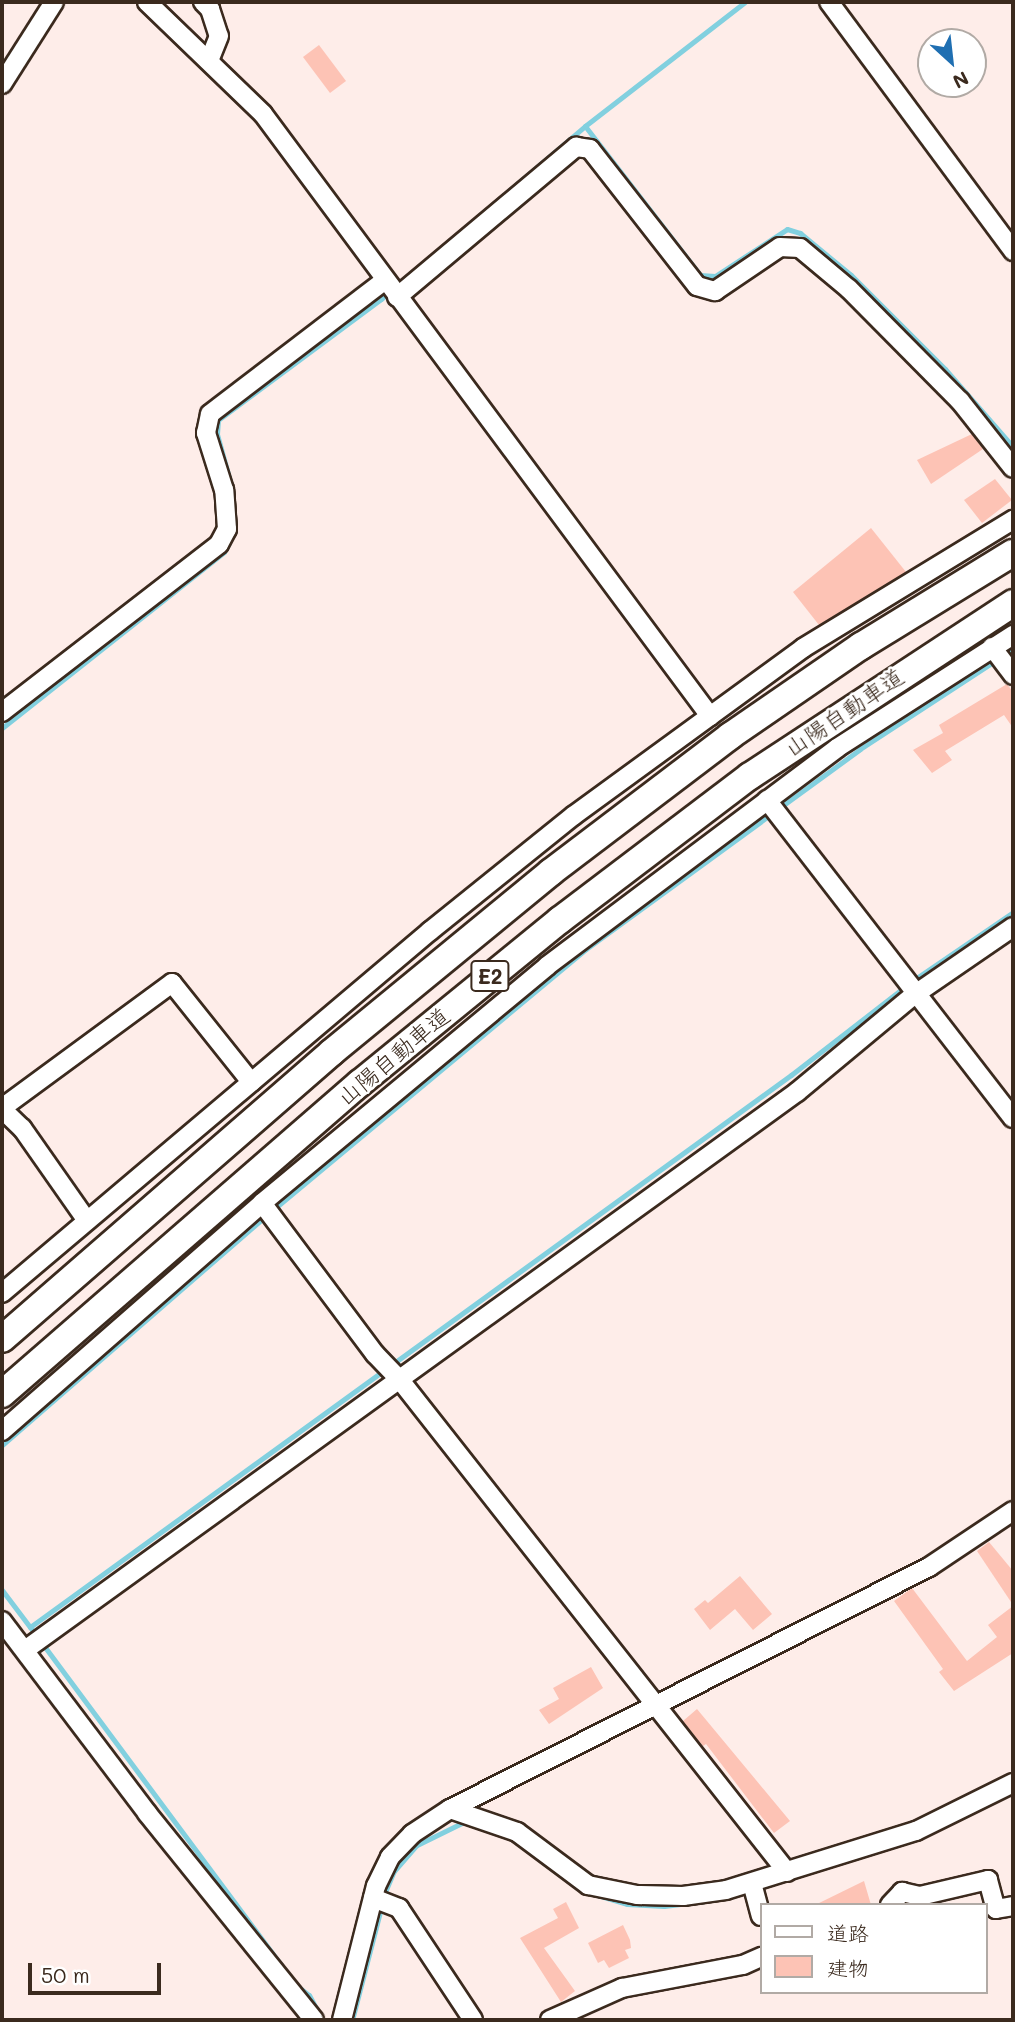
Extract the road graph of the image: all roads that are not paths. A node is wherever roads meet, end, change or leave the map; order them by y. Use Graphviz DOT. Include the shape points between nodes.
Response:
graph roads {
  1 [pos="54,2"];
  2 [pos="148,2"];
  3 [pos="203,2"];
  4 [pos="829,2"];
  5 [pos="209,61"];
  6 [pos="2,84"];
  7 [pos="1013,251"];
  8 [pos="391,289"];
  9 [pos="1013,468"];
  10 [pos="1013,520"];
  11 [pos="1013,553"];
  12 [pos="1013,603"];
  13 [pos="1013,635"];
  14 [pos="1001,659"];
  15 [pos="2,712"];
  16 [pos="710,716"];
  17 [pos="772,807"];
  18 [pos="1013,927"];
  19 [pos="909,988"];
  20 [pos="251,1082"];
  21 [pos="2,1108"];
  22 [pos="1013,1118"];
  23 [pos="267,1210"];
  24 [pos="87,1221"];
  25 [pos="2,1293"];
  26 [pos="2,1339"];
  27 [pos="393,1373"];
  28 [pos="2,1394"];
  29 [pos="2,1431"];
  30 [pos="1013,1511"];
  31 [pos="2,1621"];
  32 [pos="35,1643"];
  33 [pos="653,1706"];
  34 [pos="1013,1783"];
  35 [pos="450,1809"];
  36 [pos="787,1872"];
  37 [pos="753,1888"];
  38 [pos="379,1900"];
  39 [pos="892,1903"];
  40 [pos="1013,1906"];
  41 [pos="760,1912"];
  42 [pos="760,1957"];
  43 [pos="314,2020"];
  44 [pos="342,2020"];
  45 [pos="473,2020"];
  46 [pos="550,2020"];
  1 -- 6 [label="street"];
  2 -- 5 [label="street"];
  3 -- 5 [label="street" via="219,36"];
  4 -- 7 [label="street"];
  5 -- 8 [label="street" via="263,114"];
  8 -- 9 [label="street" via="576,147 590,149 697,286 715,291 780,247 800,248 849,289 960,401"];
  8 -- 15 [label="street" via="210,414 206,433 224,489 227,529 219,544"];
  8 -- 16 [label="street"];
  10 -- 16 [label="street" via="803,648"];
  11 -- 26 [label="highway, 山陽自動車道 / E2" via="861,646 741,729 551,872 332,1052"];
  12 -- 28 [label="highway, 山陽自動車道 / E2" via="761,768 560,920 360,1083"];
  13 -- 14 [label="street"];
  14 -- 17 [label="street"];
  16 -- 20 [label="street" via="502,874"];
  17 -- 19 [label="street"];
  17 -- 23 [label="street" via="547,966"];
  18 -- 19 [label="street"];
  19 -- 22 [label="street"];
  19 -- 27 [label="street" via="797,1092"];
  20 -- 21 [label="street" via="172,983"];
  20 -- 24 [label="street"];
  21 -- 24 [label="street" via="22,1128"];
  23 -- 27 [label="street"];
  23 -- 29 [label="street"];
  24 -- 25 [label="street"];
  27 -- 32 [label="street"];
  27 -- 33 [label="street"];
  30 -- 33 [label="street" via="929,1567"];
  31 -- 32 [label="street"];
  32 -- 43 [label="street" via="147,1813"];
  33 -- 35 [label="street"];
  33 -- 36 [label="street"];
  34 -- 36 [label="street" via="916,1831"];
  35 -- 37 [label="street" via="517,1832 588,1885 637,1895 683,1896"];
  35 -- 38 [label="street" via="412,1834 390,1857"];
  36 -- 37 [label="street"];
  37 -- 41 [label="street"];
  38 -- 44 [label="street"];
  38 -- 45 [label="street" via="399,1908"];
  39 -- 40 [label="street" via="902,1892 920,1896 988,1880 996,1909"];
  42 -- 46 [label="street" via="743,1965 622,1988"];
}
